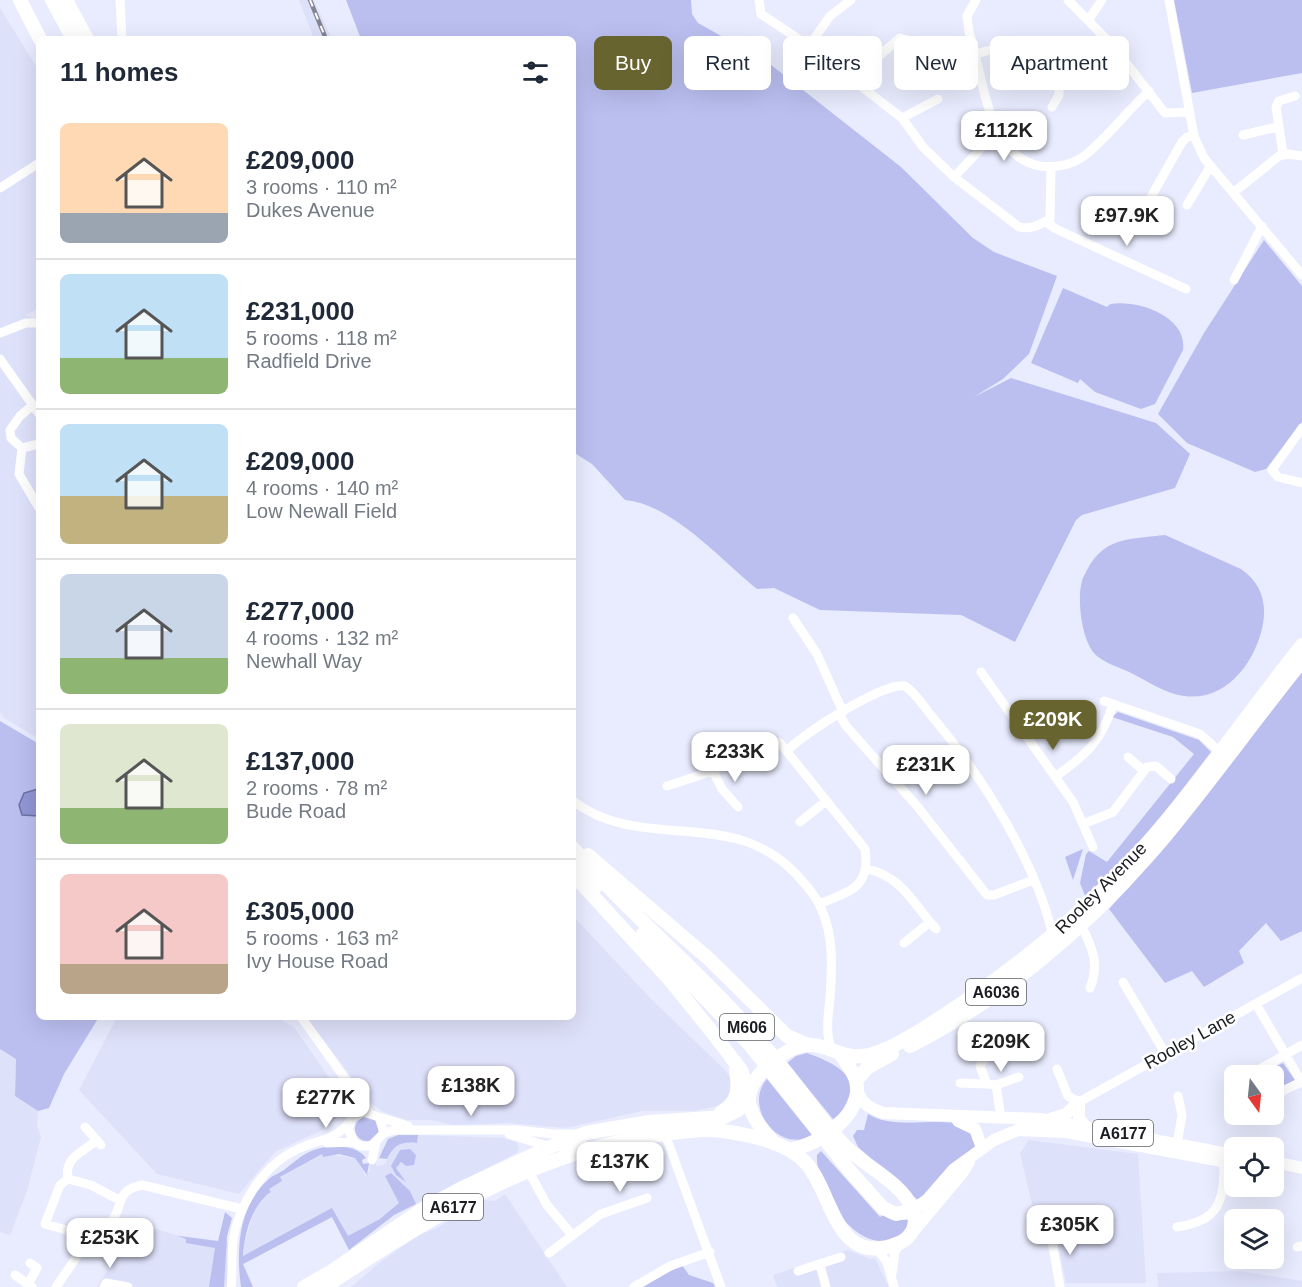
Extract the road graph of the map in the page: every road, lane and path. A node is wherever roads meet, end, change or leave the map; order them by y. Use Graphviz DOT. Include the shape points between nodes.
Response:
graph roads {
  1 [pos="20,0"];
  2 [pos="52,0"];
  3 [pos="66,0"];
  4 [pos="120,0"];
  5 [pos="759,0"];
  6 [pos="851,0"];
  7 [pos="976,0"];
  8 [pos="1068,0"];
  9 [pos="1102,0"];
  10 [pos="1169,0"];
  11 [pos="1089,19"];
  12 [pos="38,36"];
  13 [pos="71,36"];
  14 [pos="85,36"];
  15 [pos="122,36"];
  16 [pos="794,36"];
  17 [pos="816,36"];
  18 [pos="971,36"];
  19 [pos="894,43"];
  20 [pos="882,53"];
  21 [pos="978,54"];
  22 [pos="978,61"];
  23 [pos="866,90"];
  24 [pos="1149,91"];
  25 [pos="1295,96"];
  26 [pos="938,99"];
  27 [pos="1052,106"];
  28 [pos="1190,112"];
  29 [pos="902,118"];
  30 [pos="1277,127"];
  31 [pos="999,135"];
  32 [pos="1243,135"];
  33 [pos="1194,136"];
  34 [pos="1283,154"];
  35 [pos="1302,156"];
  36 [pos="36,165"];
  37 [pos="1051,167"];
  38 [pos="1210,167"];
  39 [pos="954,177"];
  40 [pos="0,188"];
  41 [pos="1233,193"];
  42 [pos="1187,205"];
  43 [pos="1146,206"];
  44 [pos="1050,219"];
  45 [pos="1262,226"];
  46 [pos="1302,275"];
  47 [pos="1234,280"];
  48 [pos="1186,289"];
  49 [pos="36,323"];
  50 [pos="0,333"];
  51 [pos="0,359"];
  52 [pos="33,405"];
  53 [pos="36,410"];
  54 [pos="1302,428"];
  55 [pos="5,430"];
  56 [pos="36,445"];
  57 [pos="22,448"];
  58 [pos="1302,483"];
  59 [pos="36,503"];
  60 [pos="793,618"];
  61 [pos="1302,645"];
  62 [pos="1302,661"];
  63 [pos="981,672"];
  64 [pos="998,678"];
  65 [pos="990,684"];
  66 [pos="841,713"];
  67 [pos="1057,721"];
  68 [pos="1023,732"];
  69 [pos="787,751"];
  70 [pos="1220,751"];
  71 [pos="1128,757"];
  72 [pos="714,771"];
  73 [pos="1144,771"];
  74 [pos="1055,777"];
  75 [pos="1171,778"];
  76 [pos="667,786"];
  77 [pos="826,801"];
  78 [pos="576,803"];
  79 [pos="738,807"];
  80 [pos="800,822"];
  81 [pos="1083,824"];
  82 [pos="576,846"];
  83 [pos="1093,847"];
  84 [pos="576,852"];
  85 [pos="576,868"];
  86 [pos="868,869"];
  87 [pos="576,878"];
  88 [pos="1033,880"];
  89 [pos="819,904"];
  90 [pos="1081,925"];
  91 [pos="1053,936"];
  92 [pos="904,943"];
  93 [pos="1302,978"];
  94 [pos="1123,982"];
  95 [pos="1090,988"];
  96 [pos="1256,1004"];
  97 [pos="303,1020"];
  98 [pos="1002,1026"];
  99 [pos="826,1029"];
  100 [pos="808,1045"];
  101 [pos="1302,1045"];
  102 [pos="1165,1053"];
  103 [pos="838,1054"];
  104 [pos="1284,1056"];
  105 [pos="734,1062"];
  106 [pos="1268,1065"];
  107 [pos="1057,1069"];
  108 [pos="1019,1077"];
  109 [pos="350,1082"];
  110 [pos="960,1083"];
  111 [pos="1302,1083"];
  112 [pos="856,1084"];
  113 [pos="991,1085"];
  114 [pos="1284,1091"];
  115 [pos="749,1096"];
  116 [pos="1178,1096"];
  117 [pos="1079,1102"];
  118 [pos="369,1112"];
  119 [pos="379,1117"];
  120 [pos="940,1117"];
  121 [pos="1006,1118"];
  122 [pos="690,1119"];
  123 [pos="351,1120"];
  124 [pos="1039,1124"];
  125 [pos="1085,1126"];
  126 [pos="85,1127"];
  127 [pos="449,1130"];
  128 [pos="492,1130"];
  129 [pos="384,1133"];
  130 [pos="586,1133"];
  131 [pos="665,1134"];
  132 [pos="354,1142"];
  133 [pos="376,1143"];
  134 [pos="775,1144"];
  135 [pos="1177,1144"];
  136 [pos="301,1147"];
  137 [pos="365,1147"];
  138 [pos="550,1147"];
  139 [pos="591,1147"];
  140 [pos="789,1150"];
  141 [pos="977,1152"];
  142 [pos="1224,1158"];
  143 [pos="1224,1159"];
  144 [pos="1284,1164"];
  145 [pos="1302,1168"];
  146 [pos="528,1170"];
  147 [pos="1284,1172"];
  148 [pos="1302,1175"];
  149 [pos="68,1179"];
  150 [pos="1224,1185"];
  151 [pos="647,1198"];
  152 [pos="119,1200"];
  153 [pos="242,1209"];
  154 [pos="913,1210"];
  155 [pos="1049,1224"];
  156 [pos="1177,1226"];
  157 [pos="912,1233"];
  158 [pos="84,1235"];
  159 [pos="572,1235"];
  160 [pos="900,1243"];
  161 [pos="876,1248"];
  162 [pos="710,1252"];
  163 [pos="549,1253"];
  164 [pos="841,1257"];
  165 [pos="30,1263"];
  166 [pos="820,1265"];
  167 [pos="798,1271"];
  168 [pos="892,1274"];
  169 [pos="15,1275"];
  170 [pos="30,1286"];
  171 [pos="56,1287"];
  172 [pos="104,1287"];
  173 [pos="128,1287"];
  174 [pos="234,1287"];
  175 [pos="303,1287"];
  176 [pos="324,1287"];
  177 [pos="634,1287"];
  178 [pos="721,1287"];
  179 [pos="825,1287"];
  180 [pos="894,1287"];
  181 [pos="1060,1287"];
  1 -- 12 [label="highway"];
  2 -- 13 [label="highway"];
  3 -- 14 [label="highway"];
  4 -- 15 [label="street"];
  5 -- 16 [label="street" via="761,14"];
  6 -- 17 [label="street" via="830,16"];
  7 -- 18 [label="street" via="967,20"];
  8 -- 11 [label="street"];
  9 -- 11 [label="street"];
  10 -- 28 [label="street"];
  11 -- 24 [label="street"];
  19 -- 20 [label="street"];
  21 -- 27 [label="street" via="1020,45 1031,48 1059,79 1059,95"];
  22 -- 31 [label="street"];
  23 -- 29 [label="street"];
  24 -- 28 [label="street" via="1165,113"];
  24 -- 37 [label="street" via="1083,157"];
  25 -- 30 [label="street" via="1277,103"];
  26 -- 29 [label="street"];
  28 -- 33 [label="street"];
  29 -- 39 [label="street" via="927,152"];
  30 -- 32 [label="street"];
  30 -- 34 [label="street"];
  31 -- 37 [label="street" via="1017,156 1034,165"];
  31 -- 39 [label="street" via="989,140"];
  33 -- 38 [label="street"];
  33 -- 43 [label="street" via="1182,142"];
  34 -- 35 [label="street"];
  34 -- 41 [label="street"];
  36 -- 40 [label="street"];
  37 -- 44 [label="street"];
  38 -- 41 [label="street"];
  38 -- 42 [label="street"];
  39 -- 44 [label="street" via="1019,227 1026,229"];
  41 -- 45 [label="street"];
  44 -- 48 [label="street" via="1049,224 1056,229"];
  45 -- 46 [label="street"];
  45 -- 47 [label="street"];
  49 -- 50 [label="street"];
  51 -- 52 [label="street"];
  52 -- 53 [label="street"];
  52 -- 55 [label="street"];
  54 -- 58 [label="street" via="1272,470 1278,477"];
  55 -- 57 [label="street"];
  56 -- 57 [label="street"];
  57 -- 59 [label="street" via="19,474"];
  60 -- 66 [label="street" via="817,654"];
  61 -- 70 [label="highway, Rooley Avenue / A6036"];
  62 -- 90 [label="highway, Rooley Avenue / A6036" via="1149,855"];
  63 -- 65 [label="street"];
  64 -- 65 [label="street"];
  65 -- 68 [label="street"];
  66 -- 69 [label="street" via="805,734"];
  66 -- 88 [label="street" via="846,726 917,806 987,895"];
  66 -- 88 [label="street" via="892,686 899,684 910,690 982,783"];
  67 -- 68 [label="street" via="1046,716"];
  68 -- 74 [label="street"];
  69 -- 72 [label="street" via="774,740 764,740"];
  69 -- 77 [label="street"];
  70 -- 74 [label="street" via="1200,734 1108,703 1100,738 1090,752"];
  70 -- 91 [label="highway, Rooley Avenue / A6036" via="1142,848"];
  71 -- 73 [label="street"];
  72 -- 76 [label="street"];
  72 -- 79 [label="street" via="722,789"];
  73 -- 75 [label="street" via="1156,766"];
  73 -- 81 [label="street" via="1113,812"];
  74 -- 81 [label="street"];
  77 -- 80 [label="street"];
  77 -- 86 [label="street" via="866,849"];
  78 -- 89 [label="street" via="615,823 730,835 760,846 786,864"];
  81 -- 83 [label="street"];
  82 -- 100 [label="highway, M606" via="709,959 787,1036"];
  84 -- 154 [label="highway, M606" via="695,970 846,1147 888,1180"];
  85 -- 154 [label="highway, M606" via="750,1045 878,1202 894,1214"];
  86 -- 89 [label="street" via="851,890"];
  86 -- 92 [label="street" via="897,882 933,926"];
  87 -- 105 [label="highway, M606" via="670,980"];
  88 -- 91 [label="street"];
  89 -- 99 [label="street" via="832,949"];
  90 -- 95 [label="street" via="1094,951 1095,976"];
  90 -- 112 [label="highway, Rooley Avenue / A6036" via="1016,979 933,1034 867,1068"];
  91 -- 103 [label="highway, Rooley Avenue / A6036" via="1010,970 914,1034 870,1055"];
  93 -- 96 [label="street, Rooley Lane"];
  94 -- 102 [label="street"];
  96 -- 102 [label="street, Rooley Lane"];
  96 -- 104 [label="street"];
  97 -- 109 [label="street"];
  98 -- 113 [label="street" via="986,1040 988,1052 980,1066"];
  99 -- 100 [label="street"];
  99 -- 103 [label="street"];
  100 -- 103 [label="highway"];
  100 -- 115 [label="highway, A6177" via="787,1051 763,1070"];
  101 -- 104 [label="street"];
  102 -- 117 [label="street, Rooley Lane"];
  103 -- 112 [label="highway, A6177"];
  104 -- 106 [label="street"];
  104 -- 111 [label="street"];
  105 -- 115 [label="highway, M606" via="746,1078"];
  105 -- 122 [label="highway, M606" via="738,1084 733,1103 721,1112"];
  107 -- 117 [label="street" via="1068,1096"];
  108 -- 113 [label="street"];
  109 -- 118 [label="street"];
  109 -- 123 [label="street"];
  110 -- 113 [label="street"];
  111 -- 114 [label="street"];
  112 -- 120 [label="main road, A6177" via="867,1107 883,1113"];
  112 -- 140 [label="highway" via="849,1114 843,1121 813,1144"];
  113 -- 121 [label="street"];
  115 -- 122 [label="highway, A6177" via="738,1110 724,1117"];
  115 -- 134 [label="highway, A6177" via="753,1116"];
  116 -- 135 [label="street" via="1182,1115"];
  117 -- 124 [label="main road" via="1059,1118"];
  117 -- 125 [label="main road" via="1079,1118"];
  118 -- 119 [label="street"];
  118 -- 123 [label="street" via="359,1113"];
  119 -- 127 [label="street" via="407,1126"];
  119 -- 129 [label="street"];
  120 -- 121 [label="main road, A6177"];
  120 -- 141 [label="main road" via="970,1125 980,1137"];
  121 -- 124 [label="main road, A6177"];
  122 -- 130 [label="highway, A6177" via="664,1119"];
  123 -- 132 [label="street" via="348,1130"];
  123 -- 136 [label="street" via="343,1132"];
  124 -- 125 [label="main road, A6177"];
  124 -- 141 [label="main road, A6177" via="1009,1133"];
  124 -- 143 [label="main road, A6177"];
  125 -- 135 [label="main road, A6177"];
  126 -- 149 [label="street" via="99,1142 69,1160"];
  127 -- 128 [label="street"];
  127 -- 129 [label="street"];
  128 -- 130 [label="street"];
  128 -- 138 [label="street"];
  129 -- 133 [label="street"];
  130 -- 138 [label="highway, A6177"];
  131 -- 134 [label="highway, A6177" via="720,1131"];
  131 -- 139 [label="highway, A6177"];
  131 -- 162 [label="street"];
  132 -- 136 [label="street"];
  132 -- 137 [label="street"];
  133 -- 137 [label="street"];
  133 -- 137 [label="street" via="372,1160"];
  134 -- 140 [label="highway, A6177"];
  135 -- 142 [label="main road, A6177"];
  136 -- 153 [label="street" via="255,1185"];
  138 -- 139 [label="street"];
  138 -- 175 [label="highway, A6177" via="420,1210"];
  139 -- 146 [label="highway, A6177"];
  140 -- 161 [label="highway, A6177" via="809,1166 841,1229 859,1244"];
  141 -- 154 [label="main road, A6177"];
  141 -- 157 [label="main road, A6177"];
  144 -- 145 [label="main road"];
  146 -- 159 [label="street" via="547,1205"];
  146 -- 176 [label="highway, A6177" via="469,1197"];
  147 -- 148 [label="main road"];
  149 -- 152 [label="street" via="92,1185"];
  149 -- 158 [label="street" via="60,1185 45,1224"];
  150 -- 156 [label="street" via="1219,1205 1209,1218"];
  151 -- 159 [label="street" via="601,1214"];
  152 -- 153 [label="street" via="129,1188 141,1185"];
  152 -- 158 [label="street" via="111,1222"];
  153 -- 174 [label="street" via="233,1243"];
  154 -- 157 [label="highway"];
  155 -- 181 [label="street"];
  157 -- 160 [label="highway, A6177"];
  158 -- 171 [label="street" via="80,1252"];
  159 -- 163 [label="street"];
  160 -- 161 [label="highway, A6177"];
  160 -- 168 [label="street"];
  161 -- 168 [label="street"];
  162 -- 177 [label="street" via="670,1266"];
  162 -- 178 [label="street"];
  164 -- 166 [label="street"];
  165 -- 170 [label="street" via="37,1269"];
  166 -- 167 [label="street"];
  166 -- 179 [label="street"];
  168 -- 180 [label="street"];
  169 -- 170 [label="street"];
  172 -- 173 [label="street" via="113,1282"];
}
